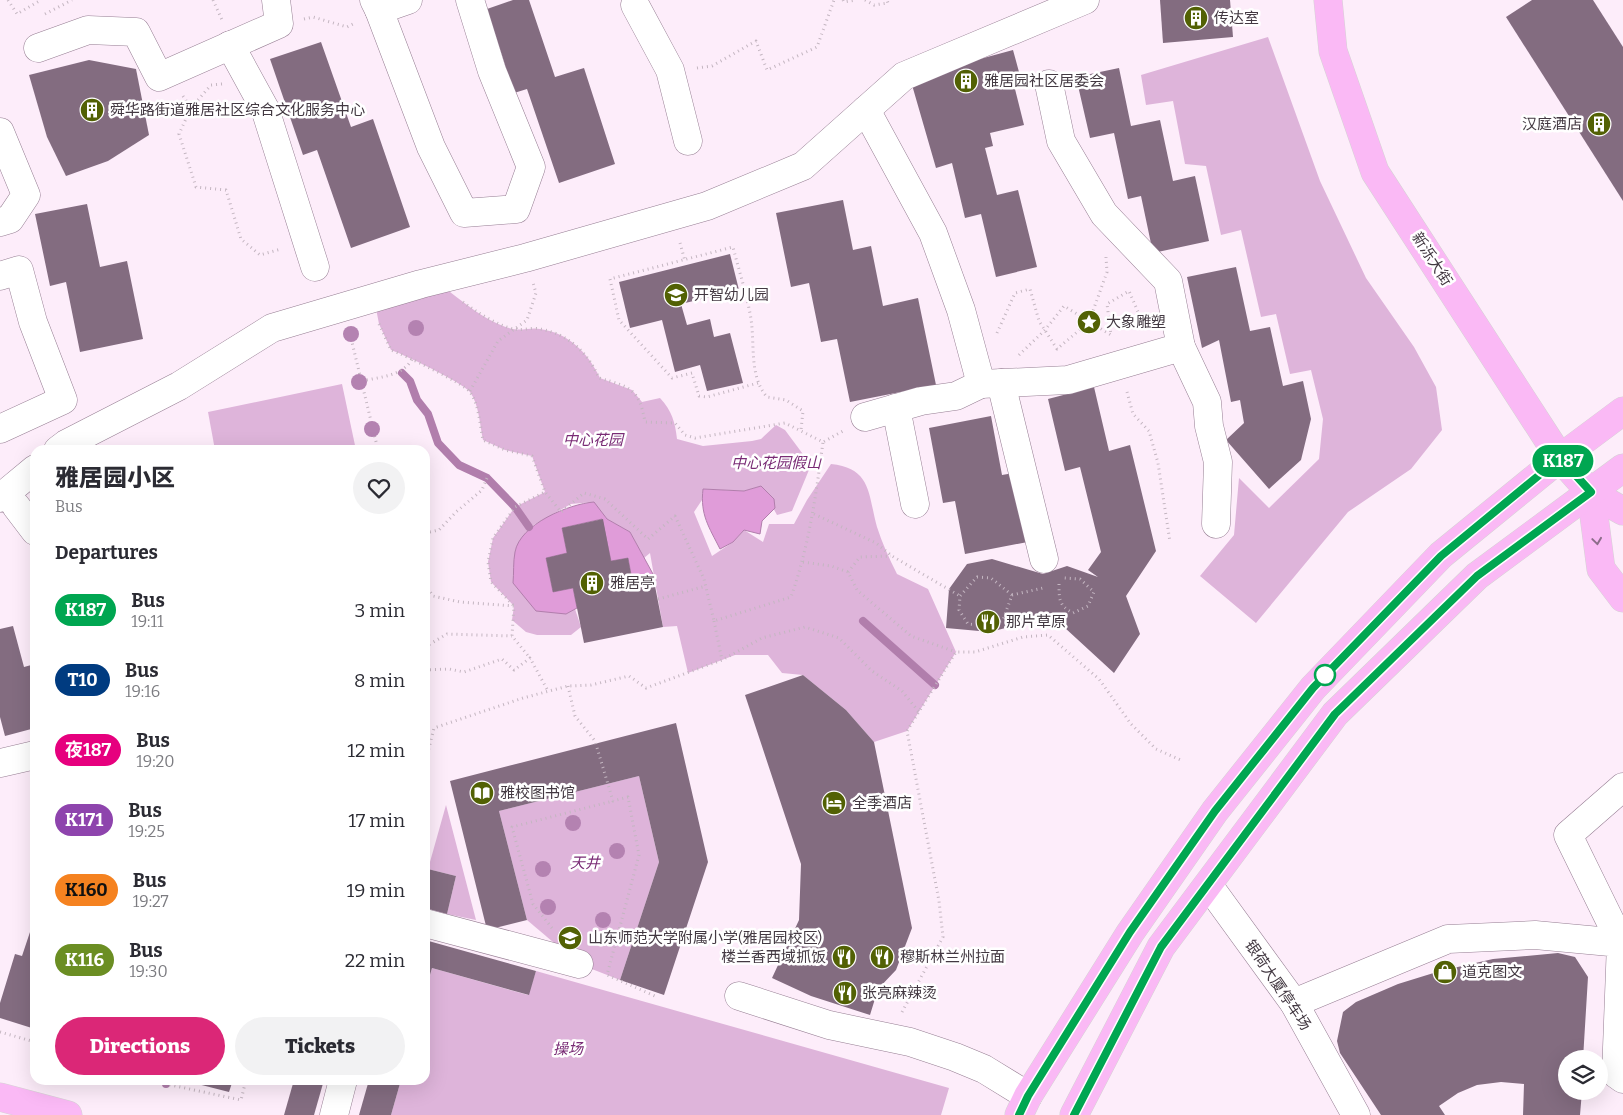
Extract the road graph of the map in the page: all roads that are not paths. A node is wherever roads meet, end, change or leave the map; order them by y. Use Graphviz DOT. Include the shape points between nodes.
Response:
graph roads {
  1 [pos="408,0"];
  2 [pos="470,0"];
  3 [pos="1085,0"];
  4 [pos="1328,0"];
  5 [pos="631,2"];
  6 [pos="376,5"];
  7 [pos="278,12"];
  8 [pos="230,45"];
  9 [pos="38,48"];
  10 [pos="1049,84"];
  11 [pos="866,110"];
  12 [pos="0,132"];
  13 [pos="688,141"];
  14 [pos="0,222"];
  15 [pos="315,267"];
  16 [pos="0,276"];
  17 [pos="1181,347"];
  18 [pos="991,384"];
  19 [pos="896,408"];
  20 [pos="1623,411"];
  21 [pos="865,417"];
  22 [pos="0,429"];
  23 [pos="65,445"];
  24 [pos="1560,458"];
  25 [pos="1623,468"];
  26 [pos="30,475"];
  27 [pos="1591,492"];
  28 [pos="8,502"];
  29 [pos="915,504"];
  30 [pos="1623,511"];
  31 [pos="1216,524"];
  32 [pos="30,526"];
  33 [pos="1044,559"];
  34 [pos="1623,598"];
  35 [pos="30,756"];
  36 [pos="0,763"];
  37 [pos="1623,786"];
  38 [pos="1209,886"];
  39 [pos="430,924"];
  40 [pos="1621,943"];
  41 [pos="578,964"];
  42 [pos="739,996"];
  43 [pos="1294,1003"];
  44 [pos="1623,1079"];
  45 [pos="342,1085"];
  46 [pos="0,1097"];
  47 [pos="1024,1106"];
  48 [pos="68,1115"];
  49 [pos="334,1115"];
  50 [pos="1074,1115"];
  51 [pos="1356,1115"];
  1 -- 6 [label="street"];
  2 -- 6 [label="street" via="492,71 531,167 516,209 464,212 431,147"];
  3 -- 11 [label="street" via="904,76"];
  4 -- 24 [label="main road, 新泺大街" via="1333,51 1375,172"];
  5 -- 13 [label="street" via="670,70"];
  7 -- 8 [label="street"];
  8 -- 9 [label="street" via="159,77 136,32 88,30"];
  8 -- 15 [label="street" via="266,109"];
  10 -- 17 [label="street" via="1062,141 1104,214 1168,281"];
  11 -- 18 [label="street" via="933,233 965,325"];
  11 -- 23 [label="street" via="803,166 707,206 272,328 179,386"];
  12 -- 14 [label="street" via="26,195 10,218"];
  16 -- 22 [label="street" via="19,270 33,322 64,400"];
  17 -- 18 [label="street" via="1068,380"];
  17 -- 31 [label="street" via="1207,402 1218,462"];
  18 -- 19 [label="street" via="956,396"];
  18 -- 33 [label="street"];
  19 -- 21 [label="street"];
  19 -- 29 [label="street"];
  20 -- 24 [label="main road"];
  24 -- 27 [label="main road, 新泺大街"];
  24 -- 47 [label="main road" via="1441,556 1313,688 1209,818 1130,932"];
  25 -- 27 [label="main road"];
  26 -- 28 [label="street"];
  27 -- 30 [label="main road, 新泺大街"];
  27 -- 34 [label="main road, one-way" via="1601,569"];
  27 -- 38 [label="main road" via="1477,576 1335,714"];
  28 -- 32 [label="street"];
  35 -- 36 [label="street"];
  37 -- 40 [label="street" via="1568,835"];
  38 -- 43 [label="street, 银荷大厦停车场"];
  38 -- 50 [label="main road" via="1161,947"];
  39 -- 41 [label="street"];
  40 -- 43 [label="street" via="1535,935 1448,939"];
  40 -- 44 [label="street" via="1616,1074"];
  42 -- 47 [label="street" via="829,1026 910,1042 955,1057 984,1069"];
  43 -- 51 [label="street, 银荷大厦停车场"];
  45 -- 49 [label="street"];
  46 -- 48 [label="main road"];
}
